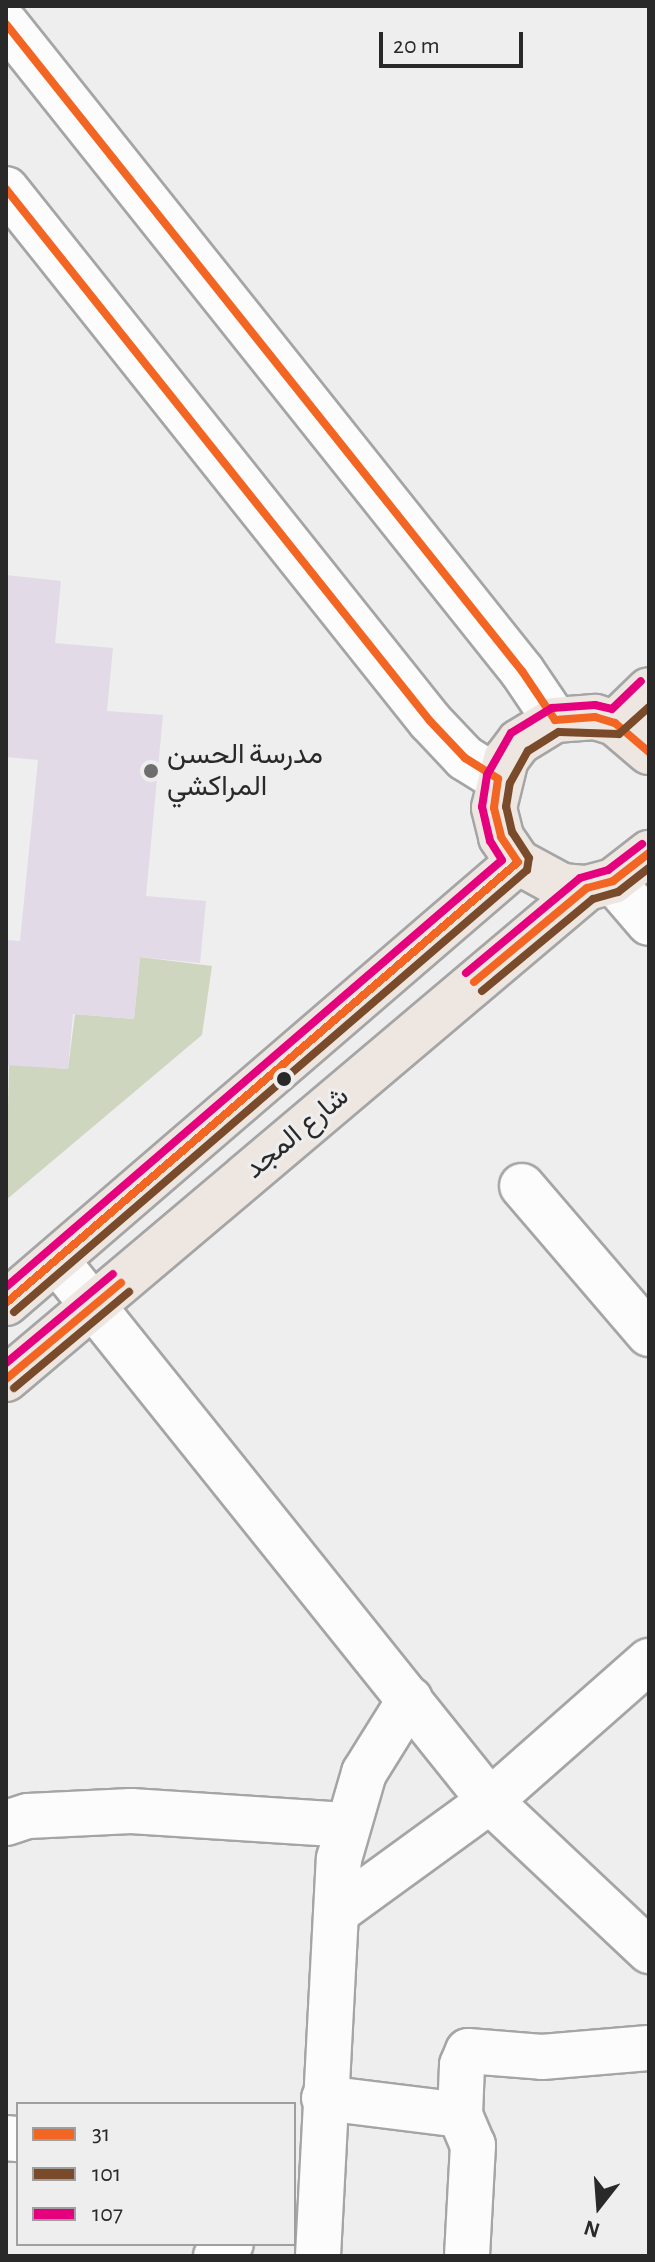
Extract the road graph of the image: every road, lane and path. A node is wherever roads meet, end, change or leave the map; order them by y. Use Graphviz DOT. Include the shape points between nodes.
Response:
graph roads {
  1 [pos="6,24"];
  2 [pos="6,189"];
  3 [pos="649,690"];
  4 [pos="555,720"];
  5 [pos="615,723"];
  6 [pos="649,752"];
  7 [pos="498,779"];
  8 [pos="649,853"];
  9 [pos="518,862"];
  10 [pos="600,884"];
  11 [pos="649,923"];
  12 [pos="522,1186"];
  13 [pos="57,1261"];
  14 [pos="6,1303"];
  15 [pos="94,1306"];
  16 [pos="649,1334"];
  17 [pos="6,1379"];
  18 [pos="649,1661"];
  19 [pos="410,1699"];
  20 [pos="490,1801"];
  21 [pos="6,1823"];
  22 [pos="346,1825"];
  23 [pos="337,1912"];
  24 [pos="647,1945"];
  25 [pos="649,2048"];
  26 [pos="324,2098"];
  27 [pos="460,2115"];
  28 [pos="304,2175"];
  29 [pos="318,2256"];
  30 [pos="467,2256"];
  1 -- 4 [label="street" via="522,671"];
  2 -- 7 [label="street" via="430,721 465,758"];
  3 -- 5 [label="main road"];
  4 -- 5 [label="main road" via="595,717"];
  4 -- 7 [label="main road" via="519,742"];
  5 -- 6 [label="main road"];
  7 -- 9 [label="main road" via="494,808 501,837"];
  8 -- 10 [label="main road, شارع المجد"];
  9 -- 10 [label="main road" via="543,879"];
  9 -- 13 [label="main road, شارع المجد"];
  10 -- 11 [label="street"];
  10 -- 15 [label="main road, شارع المجد"];
  12 -- 16 [label="street"];
  13 -- 14 [label="main road, شارع المجد"];
  13 -- 15 [label="street"];
  15 -- 17 [label="main road, شارع المجد"];
  15 -- 19 [label="street"];
  18 -- 20 [label="street"];
  19 -- 20 [label="street"];
  19 -- 22 [label="street" via="364,1773"];
  20 -- 23 [label="street"];
  20 -- 24 [label="street"];
  21 -- 22 [label="street" via="28,1816 131,1811"];
  22 -- 23 [label="street"];
  23 -- 26 [label="street"];
  25 -- 27 [label="street" via="542,2057 468,2051 462,2065"];
  26 -- 27 [label="street"];
  26 -- 28 [label="street"];
  27 -- 30 [label="street" via="473,2145"];
  28 -- 29 [label="street"];
}
